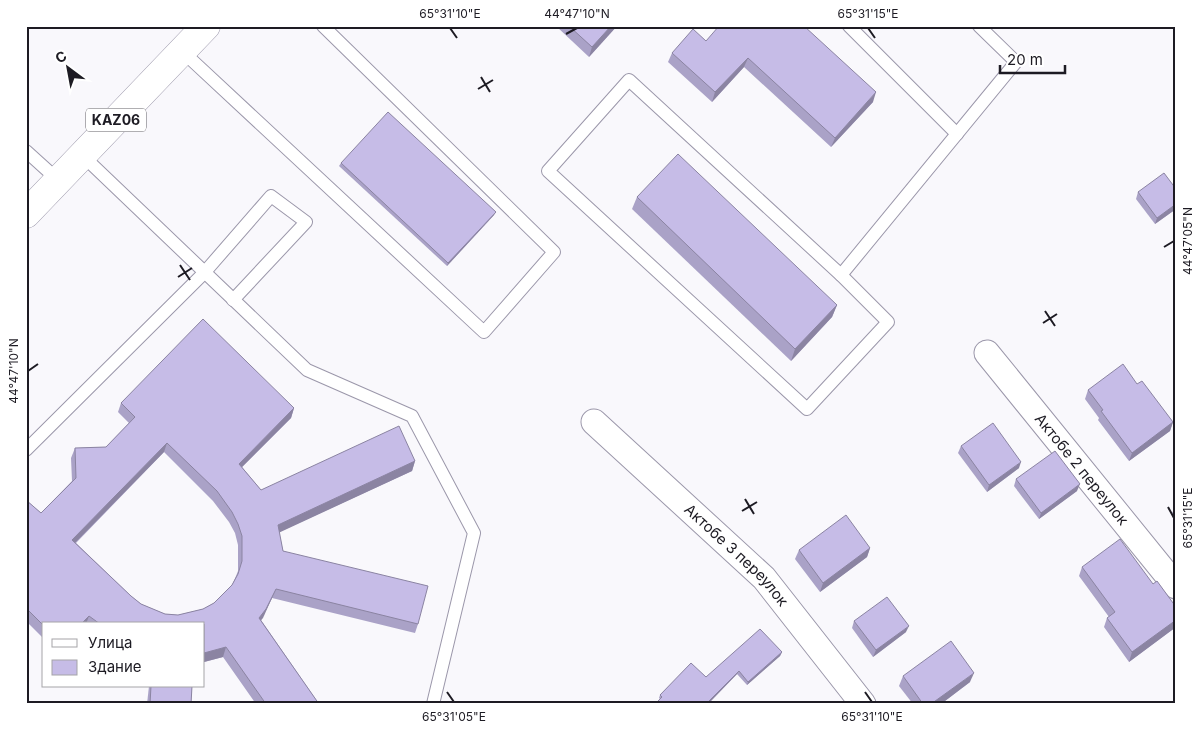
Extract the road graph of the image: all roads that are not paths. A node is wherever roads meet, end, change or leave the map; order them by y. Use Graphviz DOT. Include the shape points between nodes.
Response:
graph roads {
  1 [pos="206,26"];
  2 [pos="323,26"];
  3 [pos="849,26"];
  4 [pos="979,26"];
  5 [pos="182,51"];
  6 [pos="957,134"];
  7 [pos="26,151"];
  8 [pos="82,155"];
  9 [pos="58,180"];
  10 [pos="26,214"];
  11 [pos="204,272"];
  12 [pos="841,274"];
  13 [pos="233,300"];
  14 [pos="987,354"];
  15 [pos="594,422"];
  16 [pos="26,450"];
  17 [pos="1176,586"];
  18 [pos="433,704"];
  19 [pos="863,704"];
  1 -- 5 [label="main road, KAZ06"];
  2 -- 5 [label="lane" via="554,252 484,332"];
  3 -- 6 [label="lane"];
  4 -- 6 [label="lane" via="1016,62"];
  5 -- 8 [label="main road, KAZ06"];
  6 -- 12 [label="lane"];
  7 -- 9 [label="lane"];
  8 -- 9 [label="main road, KAZ06"];
  8 -- 11 [label="lane"];
  9 -- 10 [label="main road, KAZ06"];
  11 -- 13 [label="lane"];
  11 -- 13 [label="lane" via="270,196 306,222"];
  11 -- 16 [label="lane"];
  12 -- 12 [label="lane" via="888,322 807,410 548,171 629,80"];
  13 -- 18 [label="lane" via="307,370 412,416 474,534"];
  14 -- 17 [label="street, Актобе 2 переулок"];
  15 -- 19 [label="street, Актобе 3 переулок" via="764,578"];
}
